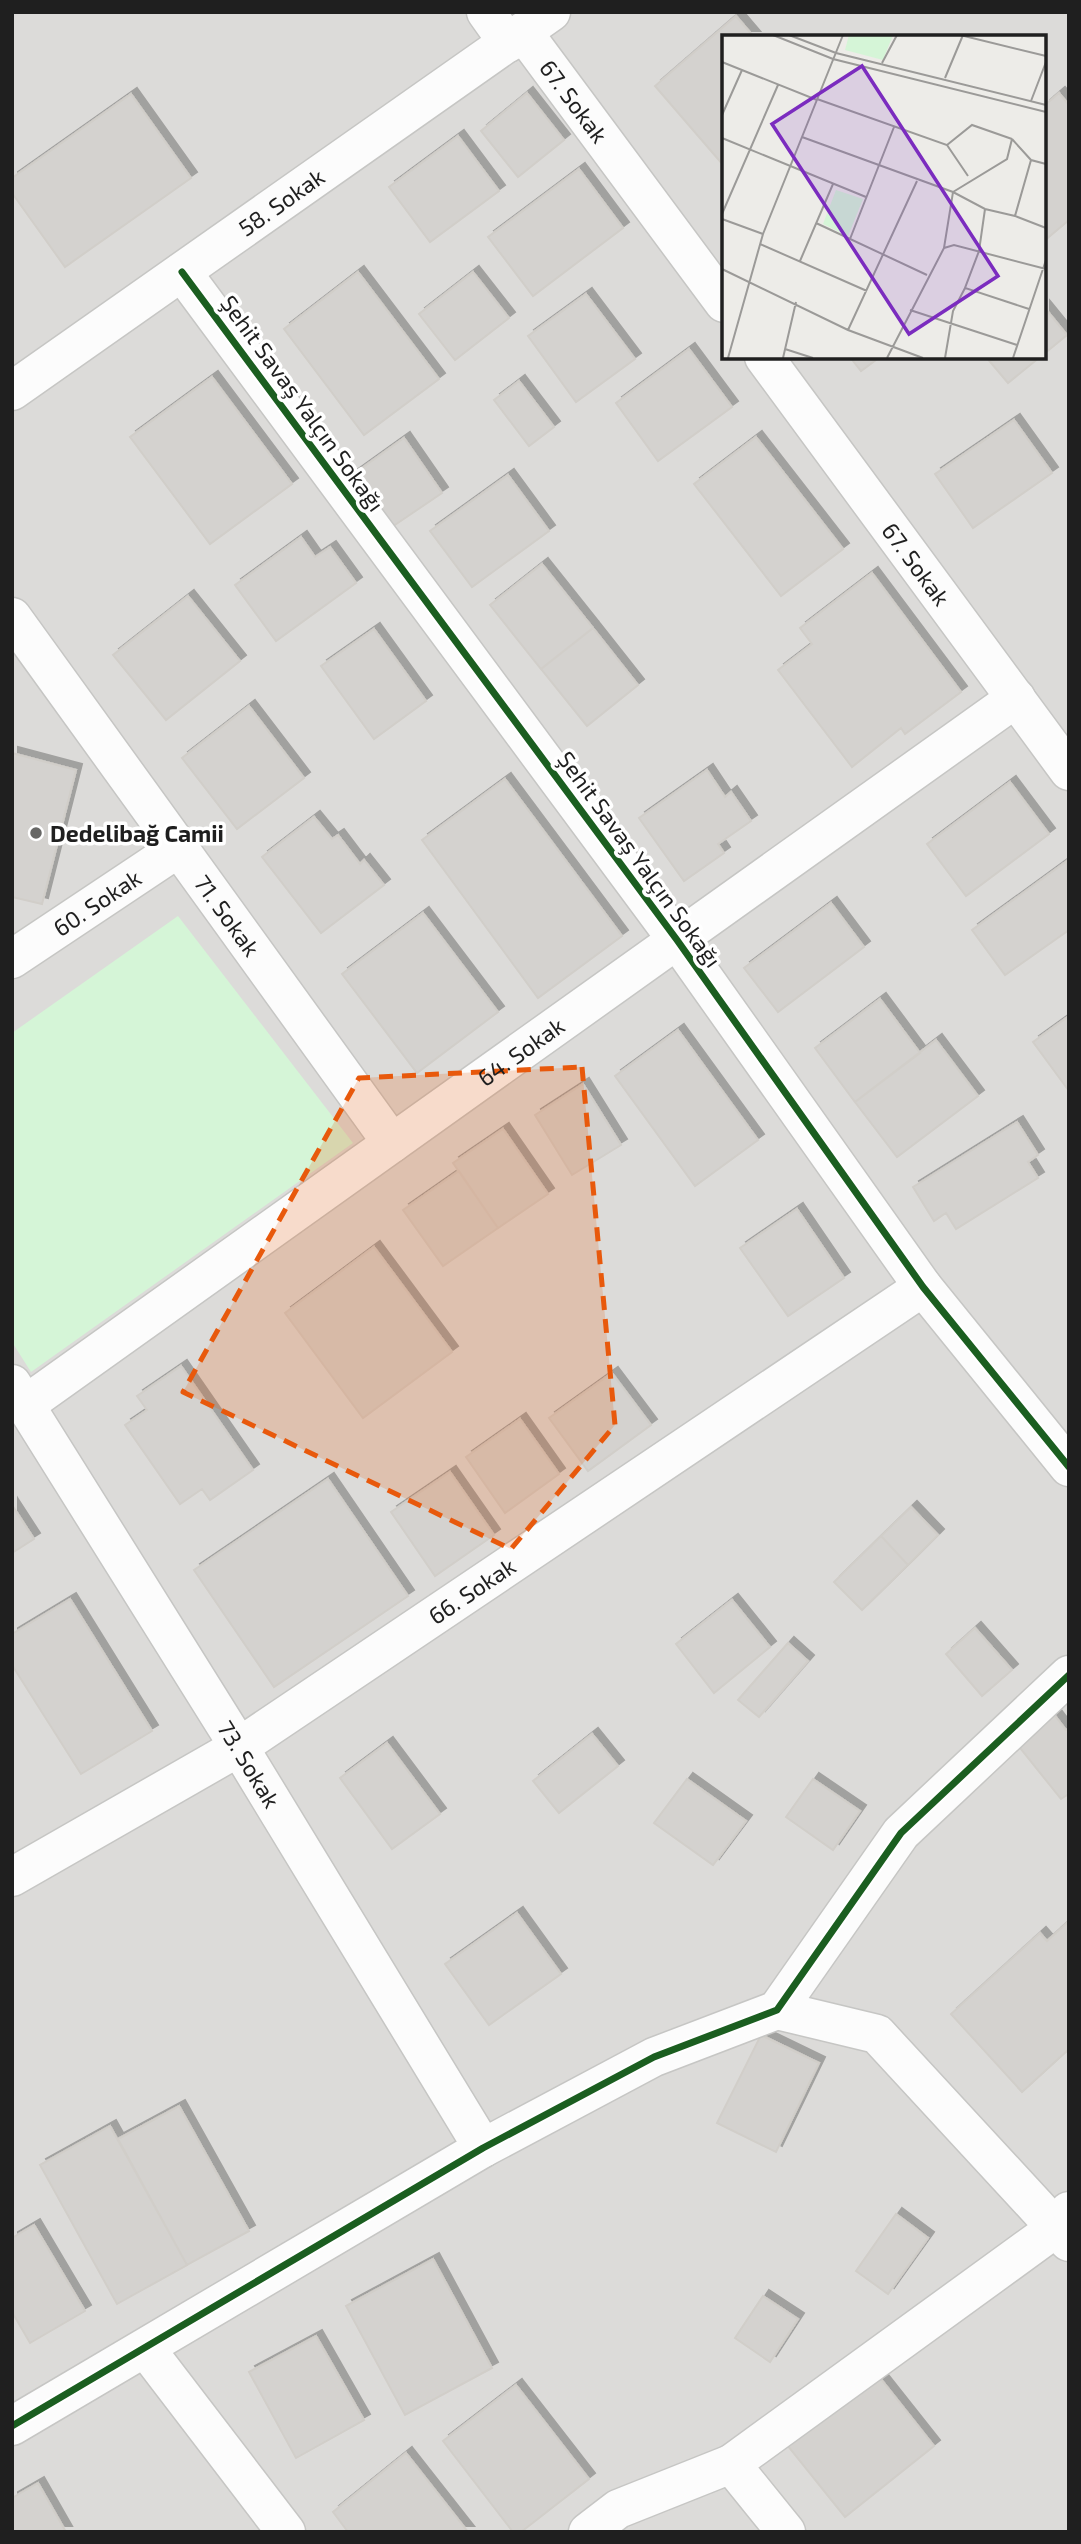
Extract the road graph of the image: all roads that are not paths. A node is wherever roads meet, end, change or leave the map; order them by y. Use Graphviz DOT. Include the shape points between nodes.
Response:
graph roads {
  1 [pos="486,12"];
  2 [pos="528,29"];
  3 [pos="182,272"];
  4 [pos="722,300"];
  5 [pos="765,359"];
  6 [pos="12,391"];
  7 [pos="12,617"];
  8 [pos="1016,698"];
  9 [pos="1069,771"];
  10 [pos="180,847"];
  11 [pos="677,940"];
  12 [pos="12,959"];
  13 [pos="392,1143"];
  14 [pos="923,1287"];
  15 [pos="19,1394"];
  16 [pos="1069,1467"];
  17 [pos="1069,1675"];
  18 [pos="239,1747"];
  19 [pos="12,1877"];
  20 [pos="777,2010"];
  21 [pos="483,2148"];
  22 [pos="1064,2227"];
  23 [pos="146,2349"];
  24 [pos="12,2426"];
  25 [pos="732,2464"];
  26 [pos="286,2532"];
  27 [pos="588,2532"];
  28 [pos="786,2532"];
  1 -- 2 [label="street, 67. Sokak"];
  2 -- 3 [label="street, 58. Sokak"];
  2 -- 4 [label="street, 67. Sokak"];
  3 -- 6 [label="street, 58. Sokak"];
  3 -- 11 [label="street, Şehit Savaş Yalçın Sokağı"];
  5 -- 8 [label="street, 67. Sokak"];
  7 -- 10 [label="street, 71. Sokak"];
  8 -- 9 [label="street, 67. Sokak"];
  8 -- 11 [label="street, 64. Sokak"];
  10 -- 12 [label="street, 60. Sokak"];
  10 -- 13 [label="street, 71. Sokak"];
  11 -- 13 [label="street, 64. Sokak"];
  11 -- 14 [label="street, Şehit Savaş Yalçın Sokağı"];
  13 -- 15 [label="street, 64. Sokak"];
  14 -- 16 [label="street, Şehit Savaş Yalçın Sokağı"];
  14 -- 18 [label="street, 66. Sokak"];
  15 -- 18 [label="street, 73. Sokak"];
  17 -- 20 [label="street" via="901,1833"];
  18 -- 19 [label="street, 66. Sokak"];
  18 -- 21 [label="street, 73. Sokak"];
  20 -- 21 [label="street" via="654,2057"];
  20 -- 22 [label="street" via="877,2034"];
  21 -- 23 [label="street"];
  22 -- 25 [label="street"];
  23 -- 24 [label="street"];
  23 -- 26 [label="street"];
  25 -- 27 [label="street" via="618,2509"];
  25 -- 28 [label="street"];
}
